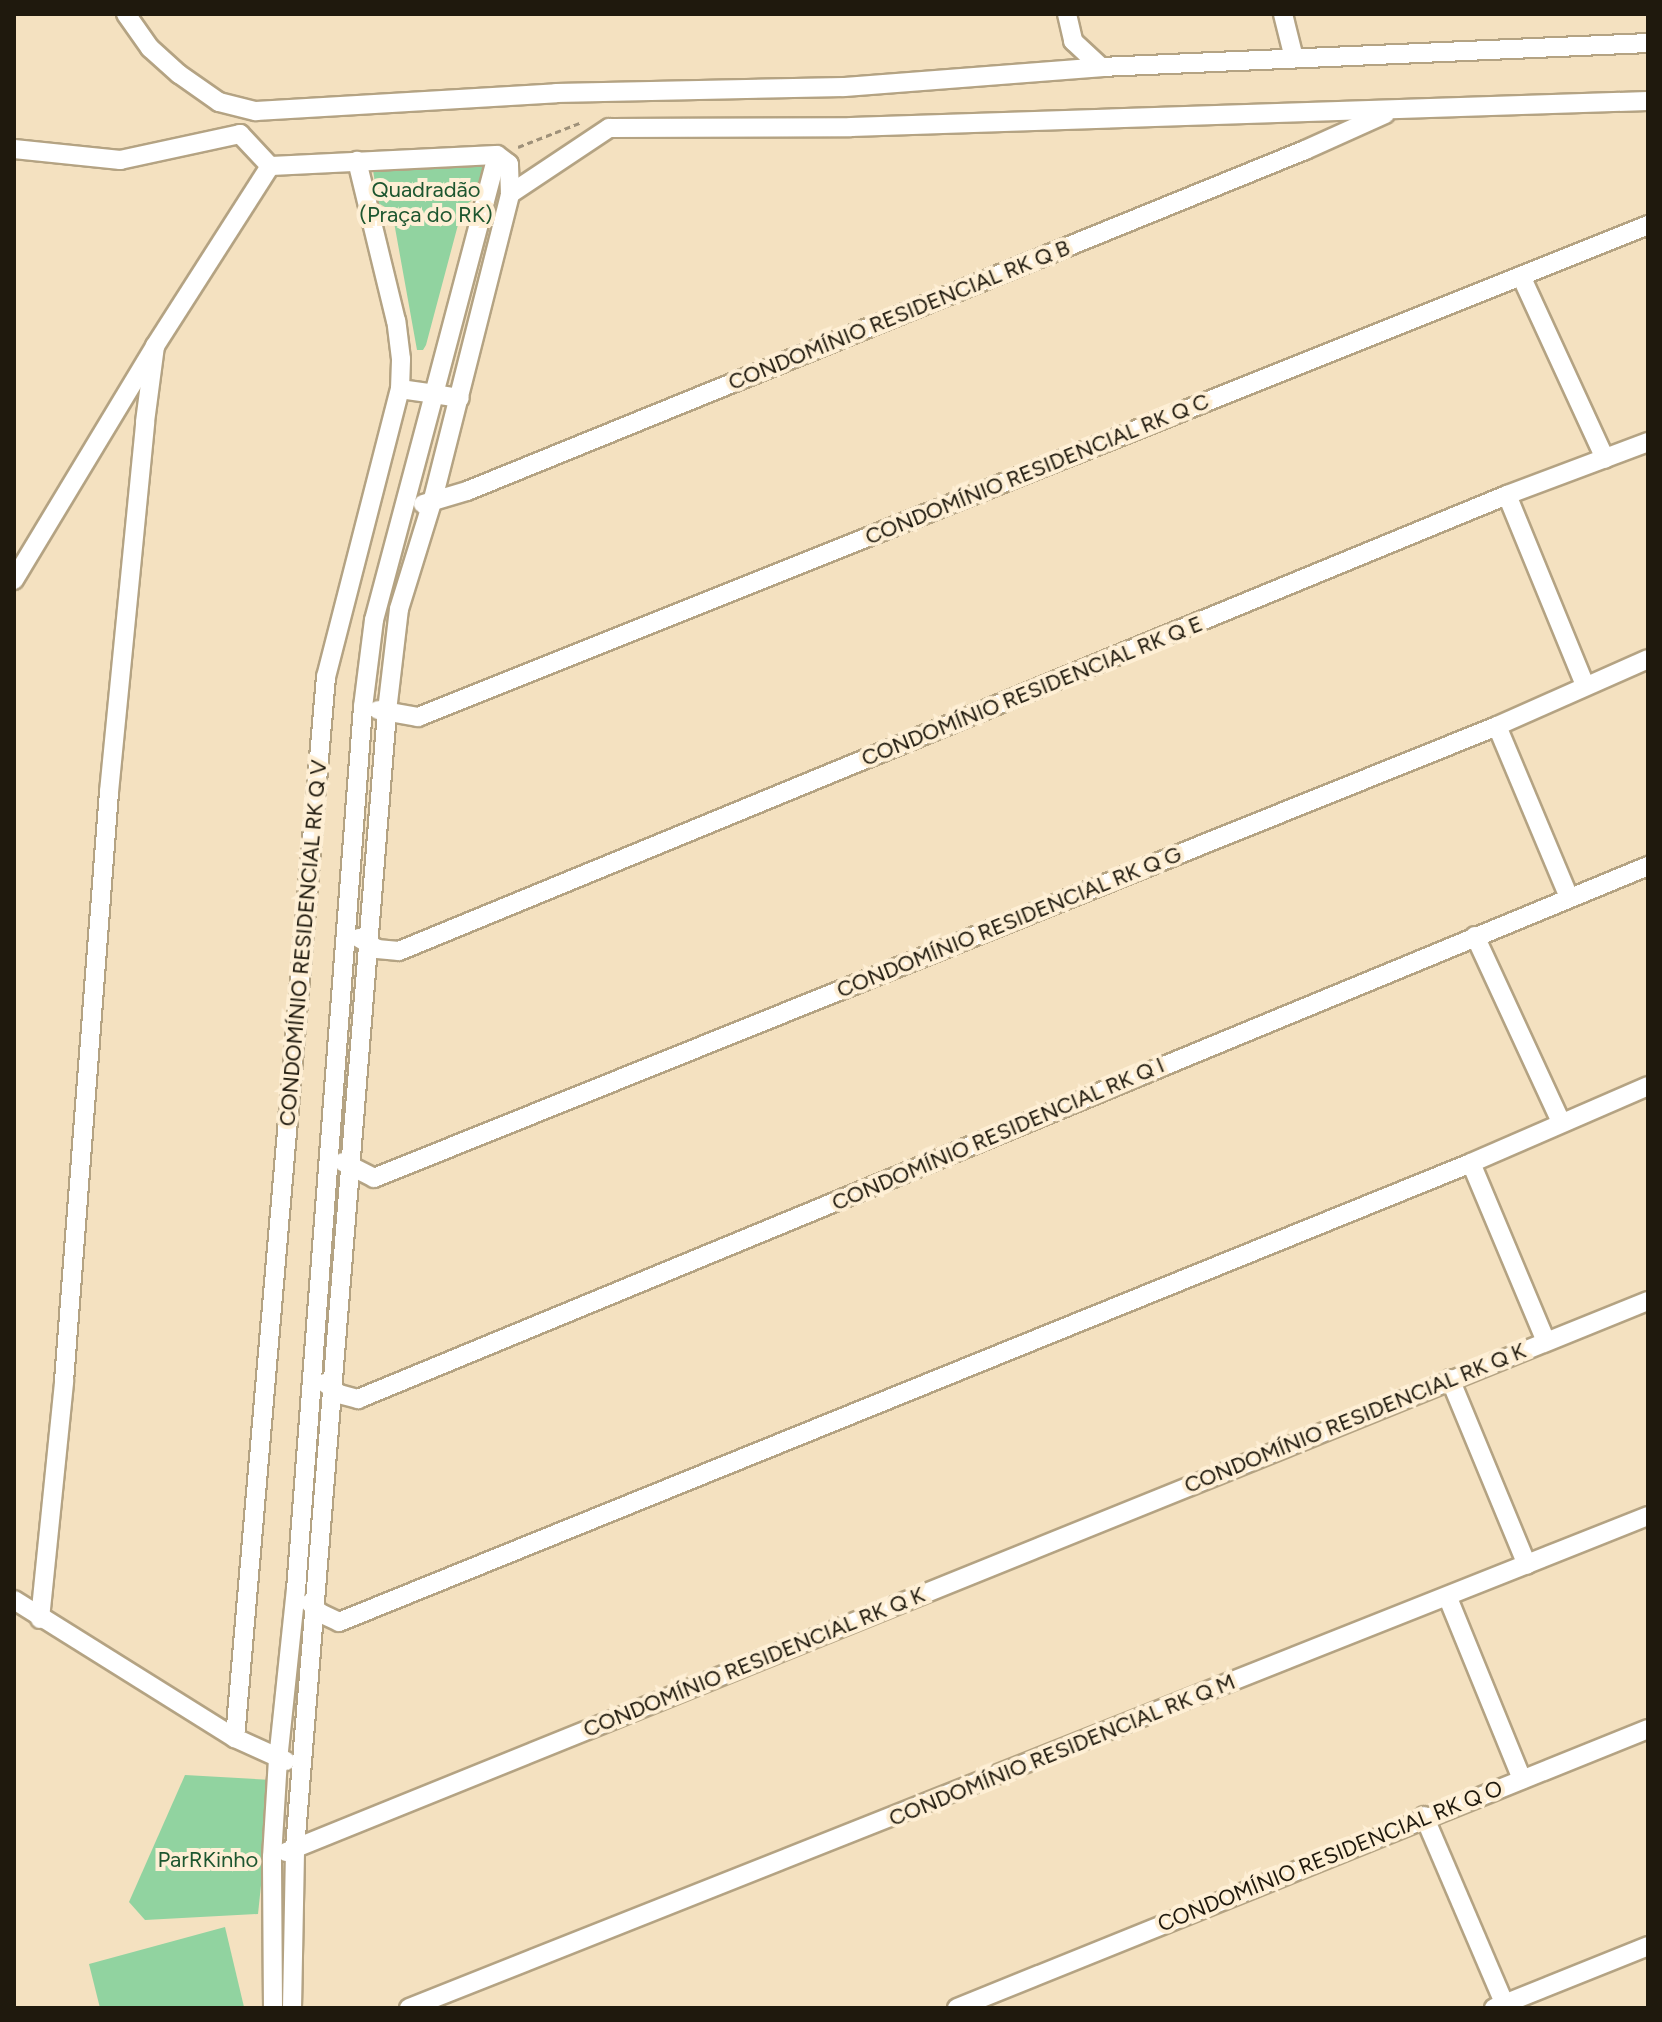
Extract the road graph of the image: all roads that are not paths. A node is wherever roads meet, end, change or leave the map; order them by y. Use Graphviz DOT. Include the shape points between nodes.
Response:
graph roads {
  1 [pos="126,14"];
  2 [pos="1067,14"];
  3 [pos="1283,14"];
  4 [pos="1648,43"];
  5 [pos="1294,58"];
  6 [pos="1101,67"];
  7 [pos="1648,101"];
  8 [pos="1394,110"];
  9 [pos="14,149"];
  10 [pos="497,155"];
  11 [pos="357,161"];
  12 [pos="270,166"];
  13 [pos="510,194"];
  14 [pos="1648,225"];
  15 [pos="1521,276"];
  16 [pos="155,346"];
  17 [pos="400,389"];
  18 [pos="434,394"];
  19 [pos="460,398"];
  20 [pos="1648,442"];
  21 [pos="1605,459"];
  22 [pos="1507,495"];
  23 [pos="433,499"];
  24 [pos="402,514"];
  25 [pos="14,580"];
  26 [pos="1648,659"];
  27 [pos="1585,685"];
  28 [pos="363,707"];
  29 [pos="387,711"];
  30 [pos="1497,726"];
  31 [pos="1648,866"];
  32 [pos="1569,897"];
  33 [pos="346,931"];
  34 [pos="1475,936"];
  35 [pos="367,943"];
  36 [pos="1648,1086"];
  37 [pos="1561,1122"];
  38 [pos="331,1153"];
  39 [pos="1471,1163"];
  40 [pos="350,1167"];
  41 [pos="1648,1301"];
  42 [pos="1546,1341"];
  43 [pos="311,1371"];
  44 [pos="1450,1379"];
  45 [pos="332,1389"];
  46 [pos="1648,1516"];
  47 [pos="1527,1565"];
  48 [pos="296,1590"];
  49 [pos="1448,1598"];
  50 [pos="14,1600"];
  51 [pos="315,1608"];
  52 [pos="40,1619"];
  53 [pos="1648,1729"];
  54 [pos="235,1738"];
  55 [pos="278,1760"];
  56 [pos="302,1765"];
  57 [pos="1522,1779"];
  58 [pos="1424,1816"];
  59 [pos="295,1848"];
  60 [pos="272,1857"];
  61 [pos="1648,1946"];
  62 [pos="1499,2006"];
  63 [pos="273,2008"];
  64 [pos="292,2008"];
  65 [pos="409,2008"];
  66 [pos="957,2008"];
  1 -- 6 [label="street" via="150,48 179,74 219,102 256,111 556,93 844,87"];
  2 -- 6 [label="street" via="1073,41"];
  3 -- 5 [label="street"];
  4 -- 5 [label="street"];
  5 -- 6 [label="street"];
  7 -- 8 [label="street"];
  8 -- 13 [label="street" via="851,127 609,128"];
  8 -- 23 [label="street, CONDOMÍNIO RESIDENCIAL RK Q B" via="467,491"];
  9 -- 12 [label="street" via="120,160 240,134"];
  10 -- 11 [label="street"];
  10 -- 13 [label="street" via="509,164"];
  10 -- 18 [label="street"];
  11 -- 12 [label="street"];
  11 -- 17 [label="street, CONDOMÍNIO RESIDENCIAL RK Q V" via="396,321"];
  12 -- 16 [label="street"];
  13 -- 19 [label="street"];
  14 -- 15 [label="street, CONDOMÍNIO RESIDENCIAL RK Q C"];
  15 -- 21 [label="street"];
  15 -- 29 [label="street, CONDOMÍNIO RESIDENCIAL RK Q C" via="418,717"];
  16 -- 25 [label="street"];
  16 -- 52 [label="street" via="111,776"];
  17 -- 18 [label="street"];
  17 -- 54 [label="street, CONDOMÍNIO RESIDENCIAL RK Q V" via="326,677"];
  18 -- 19 [label="street"];
  18 -- 24 [label="street"];
  19 -- 23 [label="street"];
  20 -- 21 [label="street, CONDOMÍNIO RESIDENCIAL RK Q E"];
  21 -- 22 [label="street, CONDOMÍNIO RESIDENCIAL RK Q E"];
  22 -- 27 [label="street"];
  22 -- 35 [label="street, CONDOMÍNIO RESIDENCIAL RK Q E" via="399,951"];
  23 -- 24 [label="street, CONDOMÍNIO RESIDENCIAL RK Q B"];
  23 -- 29 [label="street" via="399,609"];
  24 -- 28 [label="street" via="374,620"];
  26 -- 27 [label="street, CONDOMÍNIO RESIDENCIAL RK Q G"];
  27 -- 30 [label="street, CONDOMÍNIO RESIDENCIAL RK Q G"];
  28 -- 29 [label="street, CONDOMÍNIO RESIDENCIAL RK Q C"];
  28 -- 33 [label="street"];
  29 -- 35 [label="street"];
  30 -- 32 [label="street"];
  30 -- 40 [label="street, CONDOMÍNIO RESIDENCIAL RK Q G" via="374,1178"];
  31 -- 32 [label="street, CONDOMÍNIO RESIDENCIAL RK Q I"];
  32 -- 34 [label="street, CONDOMÍNIO RESIDENCIAL RK Q I"];
  33 -- 35 [label="street"];
  33 -- 38 [label="street"];
  34 -- 37 [label="street"];
  34 -- 45 [label="street, CONDOMÍNIO RESIDENCIAL RK Q I" via="358,1399"];
  35 -- 40 [label="street"];
  36 -- 37 [label="street"];
  37 -- 39 [label="street"];
  38 -- 40 [label="street"];
  38 -- 43 [label="street"];
  39 -- 42 [label="street, CONDOMÍNIO RESIDENCIAL RK Q K"];
  39 -- 51 [label="street" via="339,1622"];
  40 -- 45 [label="street"];
  41 -- 42 [label="street"];
  42 -- 44 [label="street, CONDOMÍNIO RESIDENCIAL RK Q K"];
  43 -- 45 [label="street"];
  43 -- 48 [label="street"];
  44 -- 47 [label="street"];
  44 -- 59 [label="street, CONDOMÍNIO RESIDENCIAL RK Q K"];
  45 -- 51 [label="street"];
  46 -- 47 [label="street, CONDOMÍNIO RESIDENCIAL RK Q M"];
  47 -- 49 [label="street, CONDOMÍNIO RESIDENCIAL RK Q M"];
  48 -- 51 [label="street"];
  48 -- 55 [label="street"];
  49 -- 57 [label="street, CONDOMÍNIO RESIDENCIAL RK Q O"];
  49 -- 65 [label="street, CONDOMÍNIO RESIDENCIAL RK Q M"];
  50 -- 52 [label="street"];
  51 -- 56 [label="street"];
  52 -- 54 [label="street"];
  53 -- 57 [label="street"];
  54 -- 55 [label="street"];
  55 -- 56 [label="street"];
  55 -- 60 [label="street"];
  56 -- 59 [label="street"];
  57 -- 58 [label="street, CONDOMÍNIO RESIDENCIAL RK Q O"];
  58 -- 62 [label="street"];
  58 -- 66 [label="street, CONDOMÍNIO RESIDENCIAL RK Q O"];
  59 -- 60 [label="street, CONDOMÍNIO RESIDENCIAL RK Q K"];
  59 -- 64 [label="street"];
  60 -- 63 [label="street"];
  61 -- 62 [label="street"];
}
